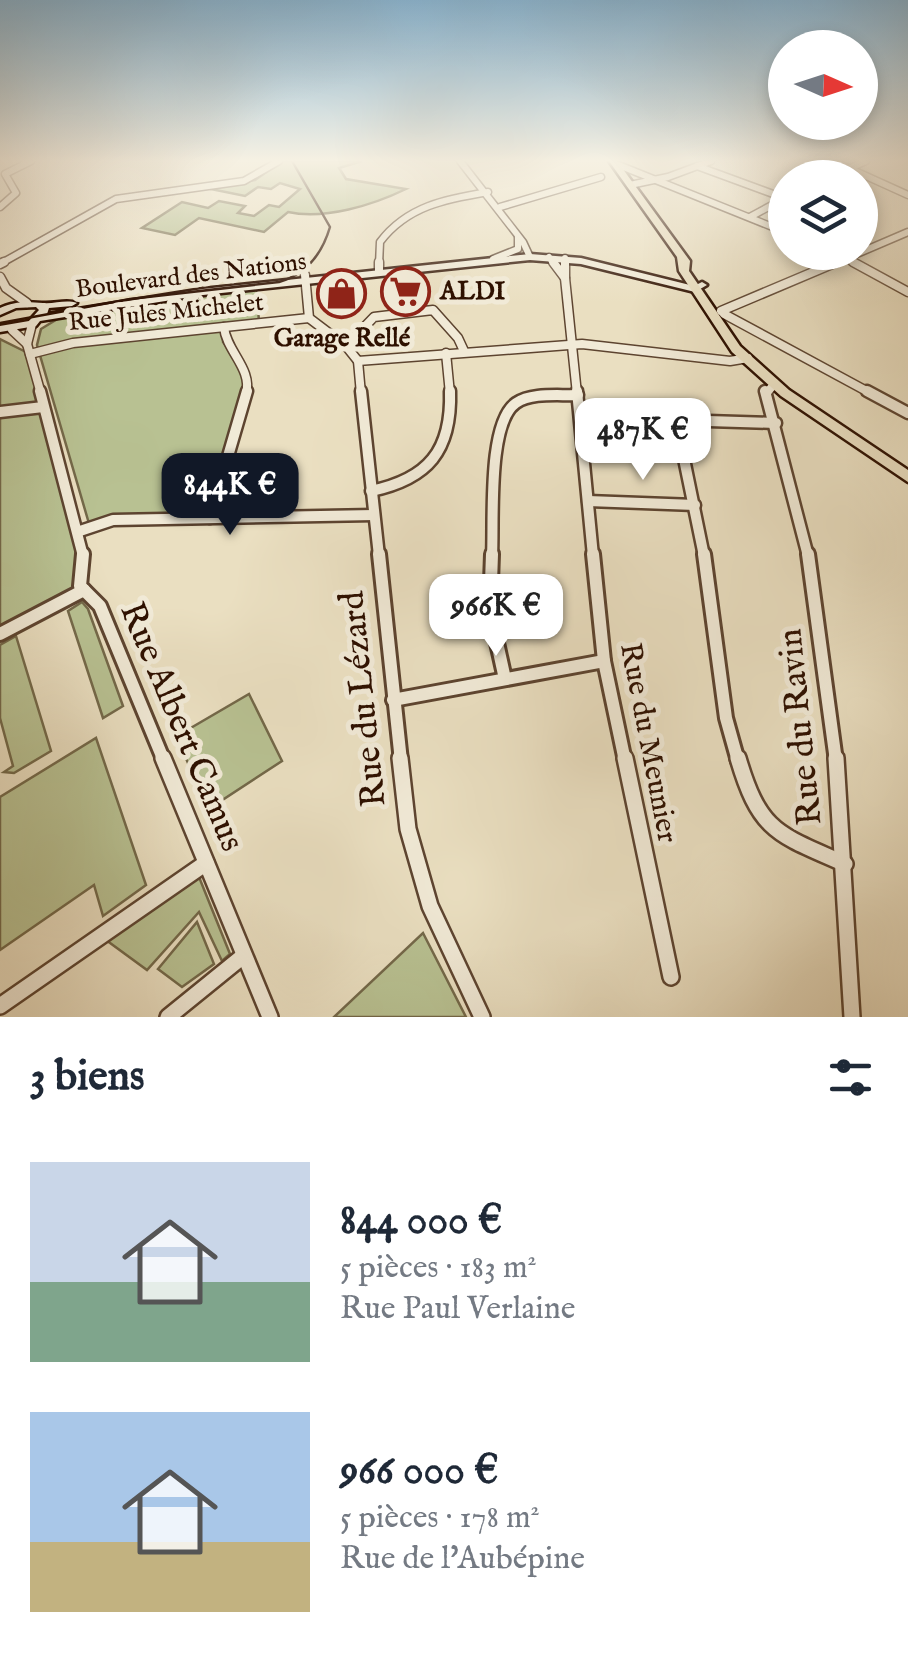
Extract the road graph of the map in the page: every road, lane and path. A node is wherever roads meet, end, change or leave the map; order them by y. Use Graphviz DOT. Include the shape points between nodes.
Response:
graph roads {
  1 [pos="99,208"];
  2 [pos="421,208"];
  3 [pos="497,208"];
  4 [pos="501,208"];
  5 [pos="646,208"];
  6 [pos="730,208"];
  7 [pos="766,208"];
  8 [pos="750,217"];
  9 [pos="768,225"];
  10 [pos="908,232"];
  11 [pos="518,237"];
  12 [pos="878,245"];
  13 [pos="539,257"];
  14 [pos="566,258"];
  15 [pos="493,259"];
  16 [pos="0,264"];
  17 [pos="823,270"];
  18 [pos="870,270"];
  19 [pos="379,272"];
  20 [pos="0,277"];
  21 [pos="304,278"];
  22 [pos="565,278"];
  23 [pos="696,285"];
  24 [pos="6,288"];
  25 [pos="908,292"];
  26 [pos="27,302"];
  27 [pos="1,311"];
  28 [pos="38,316"];
  29 [pos="722,317"];
  30 [pos="308,318"];
  31 [pos="224,327"];
  32 [pos="6,330"];
  33 [pos="573,344"];
  34 [pos="346,346"];
  35 [pos="28,349"];
  36 [pos="464,352"];
  37 [pos="446,354"];
  38 [pos="748,358"];
  39 [pos="358,361"];
  40 [pos="776,384"];
  41 [pos="578,395"];
  42 [pos="44,407"];
  43 [pos="0,412"];
  44 [pos="908,413"];
  45 [pos="776,423"];
  46 [pos="908,468"];
  47 [pos="908,478"];
  48 [pos="371,491"];
  49 [pos="588,501"];
  50 [pos="695,506"];
  51 [pos="374,515"];
  52 [pos="210,518"];
  53 [pos="80,531"];
  54 [pos="84,590"];
  55 [pos="0,634"];
  56 [pos="604,660"];
  57 [pos="505,679"];
  58 [pos="393,700"];
  59 [pos="206,863"];
  60 [pos="845,864"];
  61 [pos="242,958"];
  62 [pos="671,977"];
  63 [pos="0,1006"];
  64 [pos="168,1017"];
  65 [pos="270,1017"];
  66 [pos="482,1017"];
  67 [pos="852,1017"];
  1 -- 16 [label="street"];
  2 -- 19 [label="street" via="380,242"];
  3 -- 11 [label="street"];
  4 -- 13 [label="street"];
  5 -- 23 [label="main road"];
  6 -- 8 [label="street"];
  7 -- 8 [label="street"];
  8 -- 9 [label="street"];
  10 -- 12 [label="street"];
  11 -- 13 [label="street"];
  11 -- 15 [label="street" via="518,249"];
  13 -- 14 [label="main road, Boulevard des Nations"];
  13 -- 15 [label="main road, Boulevard des Nations"];
  13 -- 22 [label="street"];
  14 -- 22 [label="street, Rue du Meunier"];
  14 -- 23 [label="main road, Boulevard des Nations"];
  15 -- 19 [label="main road, Boulevard des Nations"];
  17 -- 29 [label="street"];
  18 -- 25 [label="street"];
  19 -- 21 [label="main road, Boulevard des Nations"];
  20 -- 24 [label="street"];
  21 -- 28 [label="main road, Boulevard des Nations"];
  21 -- 30 [label="street"];
  22 -- 33 [label="street, Rue du Meunier"];
  23 -- 29 [label="main road"];
  24 -- 26 [label="street"];
  24 -- 27 [label="street"];
  26 -- 27 [label="main road"];
  26 -- 28 [label="main road"];
  28 -- 32 [label="main road"];
  28 -- 35 [label="street, Rue Albert Camus"];
  29 -- 38 [label="main road"];
  29 -- 44 [label="street"];
  30 -- 31 [label="street, Rue Jules Michelet"];
  30 -- 34 [label="street"];
  31 -- 35 [label="street, Rue Jules Michelet"];
  31 -- 52 [label="street" via="223,342 249,386"];
  32 -- 35 [label="street"];
  33 -- 36 [label="street"];
  33 -- 38 [label="street"];
  33 -- 41 [label="street, Rue du Meunier"];
  34 -- 36 [label="street" via="374,317 433,310"];
  34 -- 39 [label="street"];
  35 -- 42 [label="street, Rue Albert Camus"];
  36 -- 37 [label="street"];
  37 -- 39 [label="street"];
  37 -- 48 [label="street" via="449,407 434,462 413,482"];
  38 -- 40 [label="main road"];
  39 -- 48 [label="street, Rue du Lézard"];
  40 -- 45 [label="street, Rue du Ravin" via="764,391"];
  40 -- 46 [label="main road"];
  40 -- 47 [label="main road"];
  41 -- 49 [label="street, Rue du Meunier"];
  41 -- 57 [label="street" via="529,397 512,405 497,436 490,610"];
  42 -- 43 [label="street"];
  42 -- 53 [label="street, Rue Albert Camus"];
  45 -- 50 [label="street" via="676,420"];
  45 -- 60 [label="street, Rue du Ravin" via="834,706"];
  48 -- 51 [label="street, Rue du Lézard"];
  49 -- 50 [label="street"];
  49 -- 56 [label="street, Rue du Meunier"];
  50 -- 60 [label="street" via="718,675 750,797 777,834"];
  51 -- 52 [label="street"];
  51 -- 58 [label="street, Rue du Lézard"];
  52 -- 53 [label="street" via="113,520"];
  53 -- 54 [label="street, Rue Albert Camus" via="78,577"];
  54 -- 55 [label="street"];
  54 -- 59 [label="street, Rue Albert Camus" via="100,606"];
  56 -- 57 [label="street"];
  56 -- 62 [label="street, Rue du Meunier"];
  57 -- 58 [label="street"];
  58 -- 66 [label="street, Rue du Lézard" via="417,866"];
  59 -- 61 [label="street, Rue Albert Camus"];
  59 -- 63 [label="street"];
  60 -- 67 [label="street, Rue du Ravin"];
  61 -- 64 [label="street"];
  61 -- 65 [label="street, Rue Albert Camus"];
}
